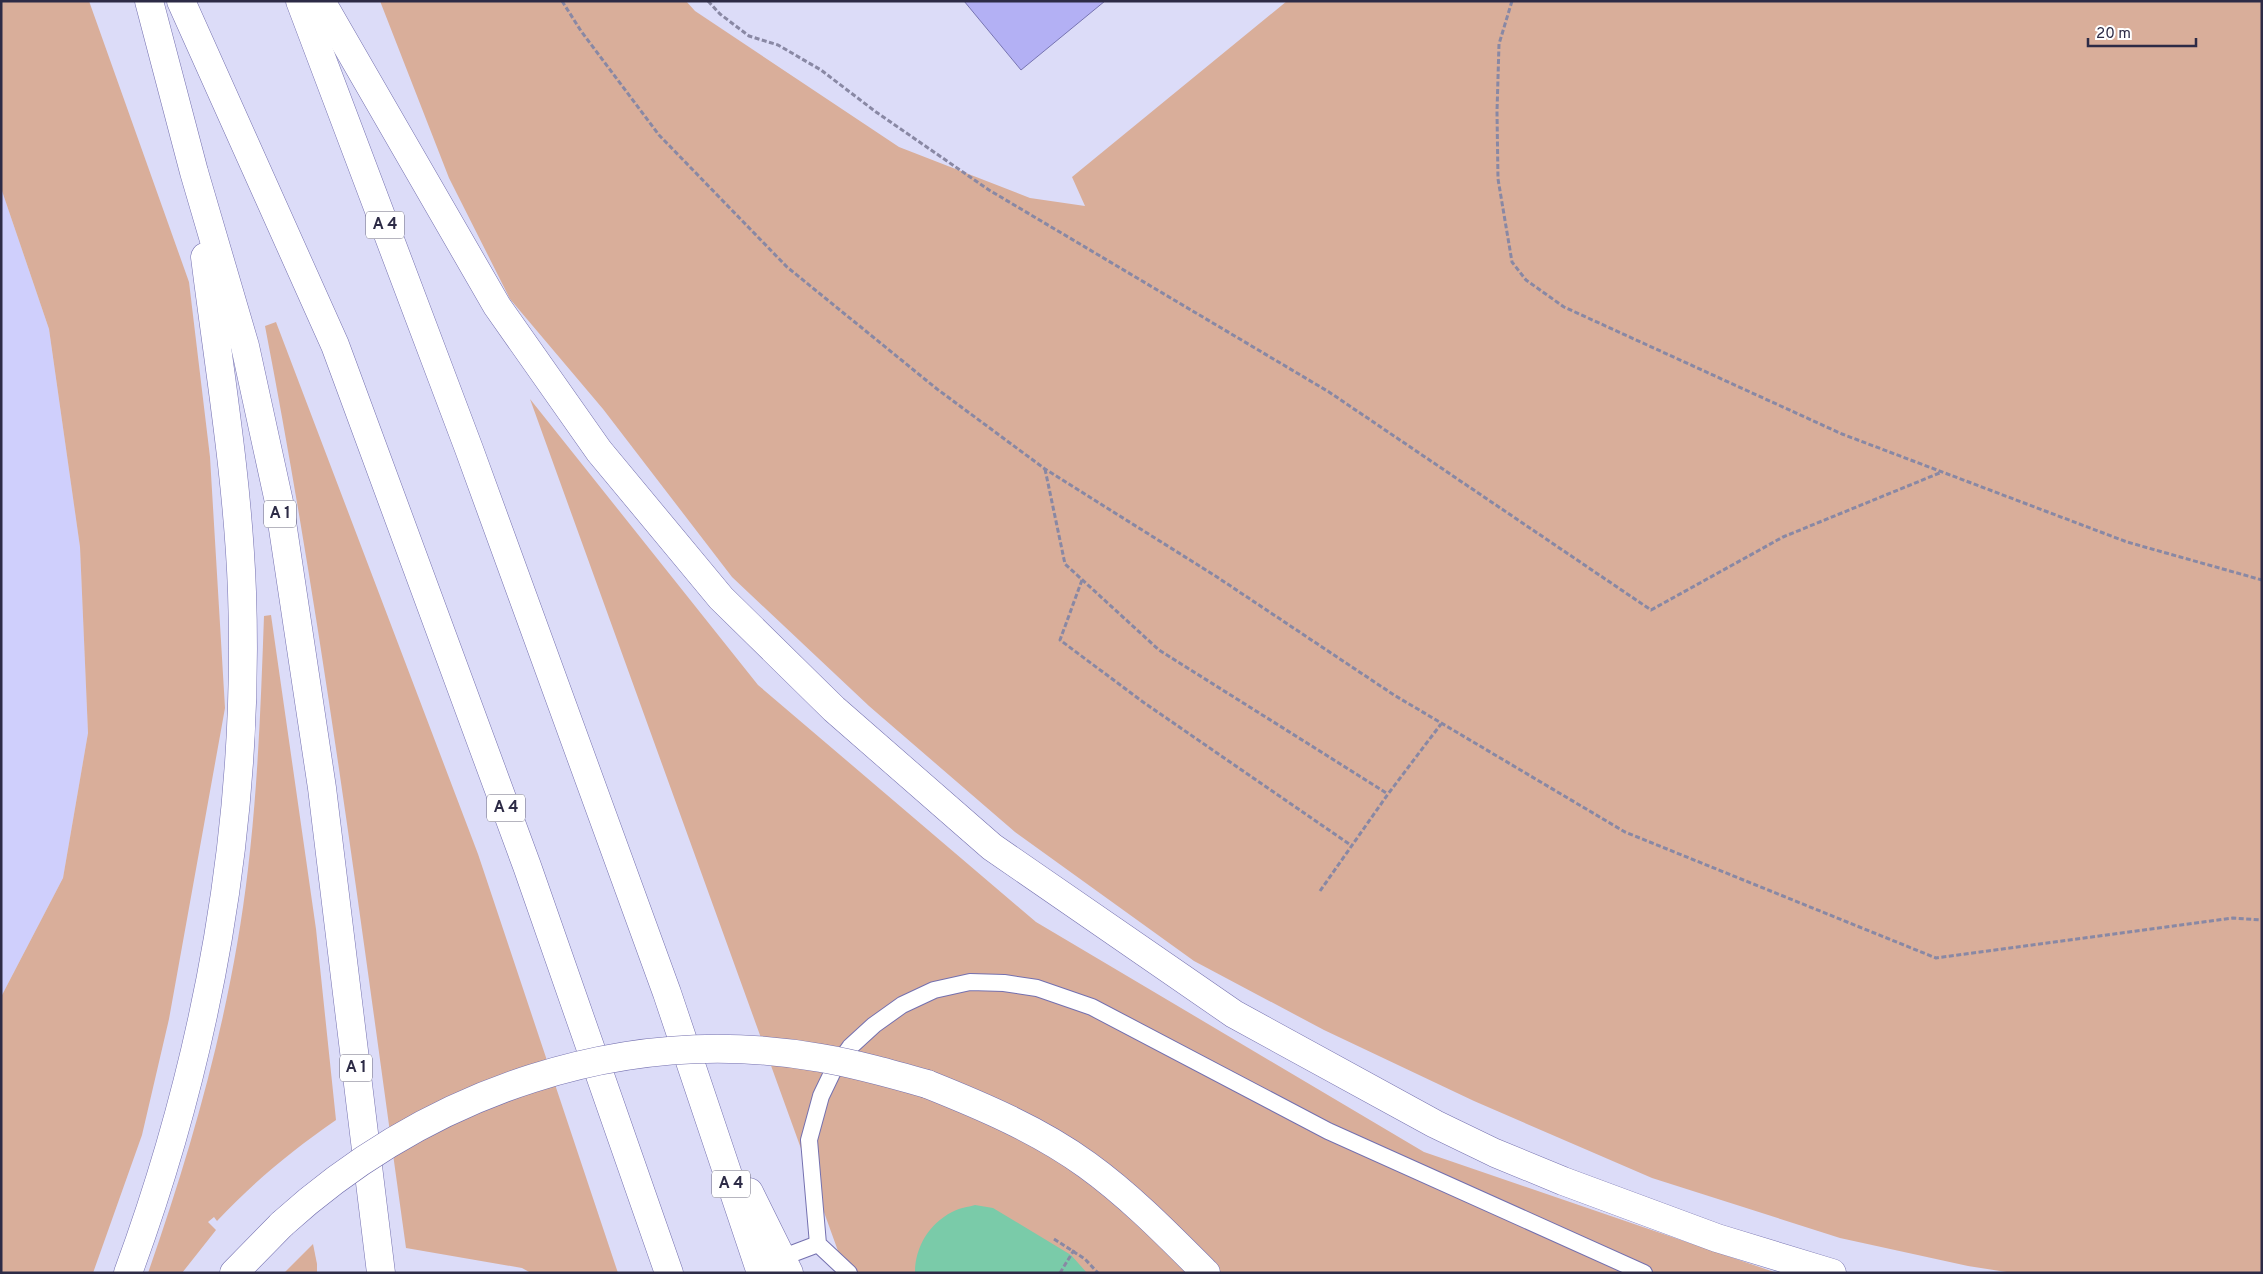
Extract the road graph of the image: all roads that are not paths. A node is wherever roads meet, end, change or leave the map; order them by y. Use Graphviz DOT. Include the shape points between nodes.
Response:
graph roads {
  1 [pos="149,1"];
  2 [pos="181,1"];
  3 [pos="300,1"];
  4 [pos="321,1"];
  5 [pos="194,172"];
  6 [pos="818,1244"];
  7 [pos="777,1268"];
  8 [pos="128,1273"];
  9 [pos="234,1273"];
  10 [pos="381,1273"];
  11 [pos="669,1273"];
  12 [pos="848,1273"];
  13 [pos="1206,1273"];
  14 [pos="1644,1273"];
  15 [pos="1832,1273"];
  1 -- 5 [label="highway"];
  2 -- 11 [label="highway, A 4" via="335,345 530,875"];
  3 -- 7 [label="highway, A 4" via="473,458 667,993 700,1094"];
  4 -- 15 [label="highway" via="497,306 599,451 721,598 834,709 992,847 1234,1014 1435,1124 1572,1184 1717,1238"];
  5 -- 8 [label="highway" via="239,536 242,698 230,859 218,942 187,1086"];
  5 -- 10 [label="highway, A 1" via="245,346 279,502 322,788"];
  6 -- 7 [label="lane"];
  6 -- 12 [label="lane"];
  6 -- 14 [label="lane" via="809,1140 820,1096 850,1047 902,1004 934,990 970,982 1004,983 1037,988 1092,1007 1328,1131"];
  9 -- 13 [label="highway, bridge" via="282,1224 346,1171 414,1128 472,1100 594,1062 666,1052 720,1050 820,1057 884,1071 992,1110 1087,1164 1147,1215"];
}
